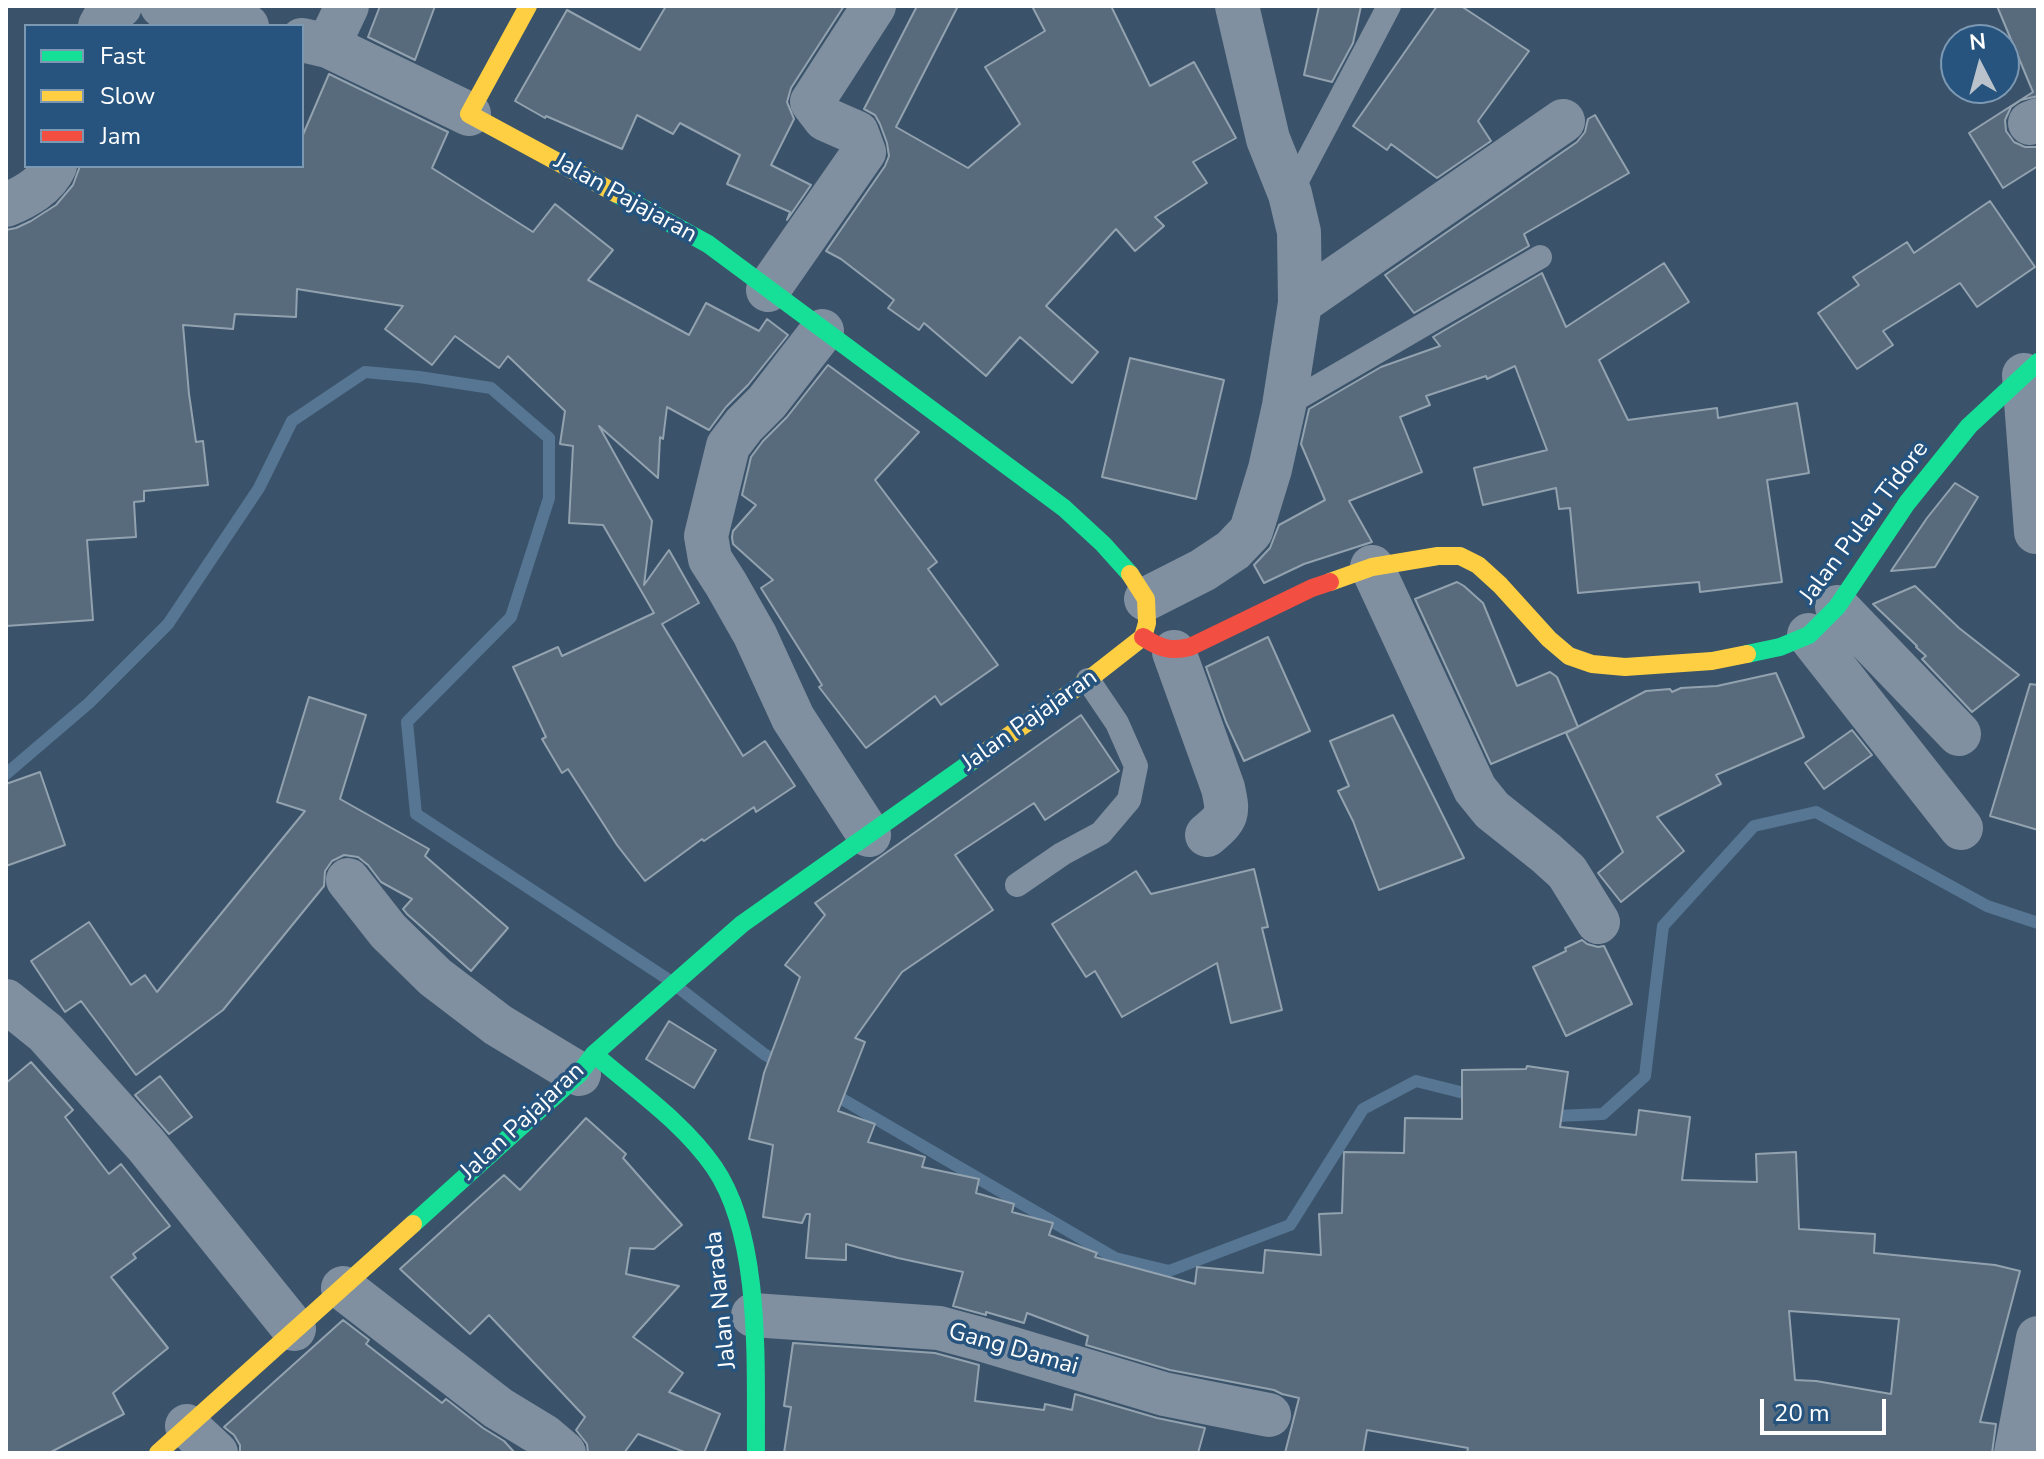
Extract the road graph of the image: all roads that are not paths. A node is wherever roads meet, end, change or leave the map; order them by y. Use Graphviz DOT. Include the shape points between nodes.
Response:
graph roads {
  1 [pos="120,6"];
  2 [pos="162,6"];
  3 [pos="347,6"];
  4 [pos="528,6"];
  5 [pos="874,6"];
  6 [pos="1237,6"];
  7 [pos="1389,6"];
  8 [pos="223,16"];
  9 [pos="101,24"];
  10 [pos="315,43"];
  11 [pos="469,114"];
  12 [pos="1563,121"];
  13 [pos="54,168"];
  14 [pos="1290,194"];
  15 [pos="6,205"];
  16 [pos="1540,257"];
  17 [pos="768,290"];
  18 [pos="1300,303"];
  19 [pos="822,331"];
  20 [pos="2031,368"];
  21 [pos="1284,406"];
  22 [pos="2036,532"];
  23 [pos="1372,567"];
  24 [pos="1823,621"];
  25 [pos="1154,629"];
  26 [pos="1088,680"];
  27 [pos="1959,734"];
  28 [pos="1961,828"];
  29 [pos="869,835"];
  30 [pos="1207,835"];
  31 [pos="348,880"];
  32 [pos="1017,885"];
  33 [pos="1598,922"];
  34 [pos="6,1001"];
  35 [pos="587,1064"];
  36 [pos="343,1288"];
  37 [pos="753,1315"];
  38 [pos="294,1329"];
  39 [pos="2038,1338"];
  40 [pos="1269,1415"];
  41 [pos="187,1444"];
  42 [pos="564,1453"];
  43 [pos="756,1453"];
  44 [pos="2016,1453"];
  1 -- 9 [label="street"];
  2 -- 8 [label="street"];
  3 -- 10 [label="street"];
  4 -- 11 [label="main road"];
  5 -- 17 [label="street" via="812,102 825,119 857,133 864,152"];
  6 -- 14 [label="street" via="1268,139"];
  7 -- 14 [label="lane"];
  10 -- 11 [label="street"];
  11 -- 17 [label="main road, Jalan Pajajaran" via="708,244"];
  12 -- 18 [label="street"];
  13 -- 15 [label="street" via="30,195"];
  14 -- 18 [label="street" via="1299,232"];
  16 -- 21 [label="lane"];
  17 -- 19 [label="main road, Jalan Pajajaran"];
  18 -- 21 [label="street"];
  19 -- 25 [label="main road, Jalan Pajajaran" via="1064,508 1130,574"];
  19 -- 29 [label="street" via="728,446 706,536 710,559 755,635 793,718"];
  20 -- 22 [label="street"];
  20 -- 24 [label="main road, Jalan Pulau Tidore" via="1969,426"];
  21 -- 25 [label="street" via="1251,531 1203,570"];
  23 -- 24 [label="main road, Jalan Pulau Tidore" via="1460,556 1489,575 1569,656 1592,664 1712,661 1780,647"];
  23 -- 25 [label="main road, Jalan Pulau Tidore" via="1312,588 1190,647"];
  23 -- 33 [label="street" via="1475,789 1492,810 1567,872"];
  24 -- 27 [label="street"];
  24 -- 28 [label="street"];
  25 -- 26 [label="main road, Jalan Pajajaran"];
  25 -- 30 [label="street" via="1223,788 1223,821"];
  26 -- 29 [label="main road, Jalan Pajajaran"];
  26 -- 32 [label="lane" via="1117,723 1136,766 1129,800 1101,833"];
  29 -- 35 [label="main road, Jalan Pajajaran" via="742,924"];
  31 -- 35 [label="street" via="388,931 435,977 498,1025"];
  34 -- 38 [label="street" via="46,1033 146,1145"];
  35 -- 36 [label="main road, Jalan Pajajaran"];
  35 -- 37 [label="main road, Jalan Narada" via="675,1124 715,1168 735,1207"];
  36 -- 38 [label="main road, Jalan Pajajaran"];
  36 -- 42 [label="street"];
  37 -- 40 [label="street, Gang Damai" via="939,1328 1164,1394"];
  37 -- 43 [label="main road, Jalan Narada"];
  38 -- 41 [label="main road, Jalan Pajajaran"];
  39 -- 44 [label="street"];
}
